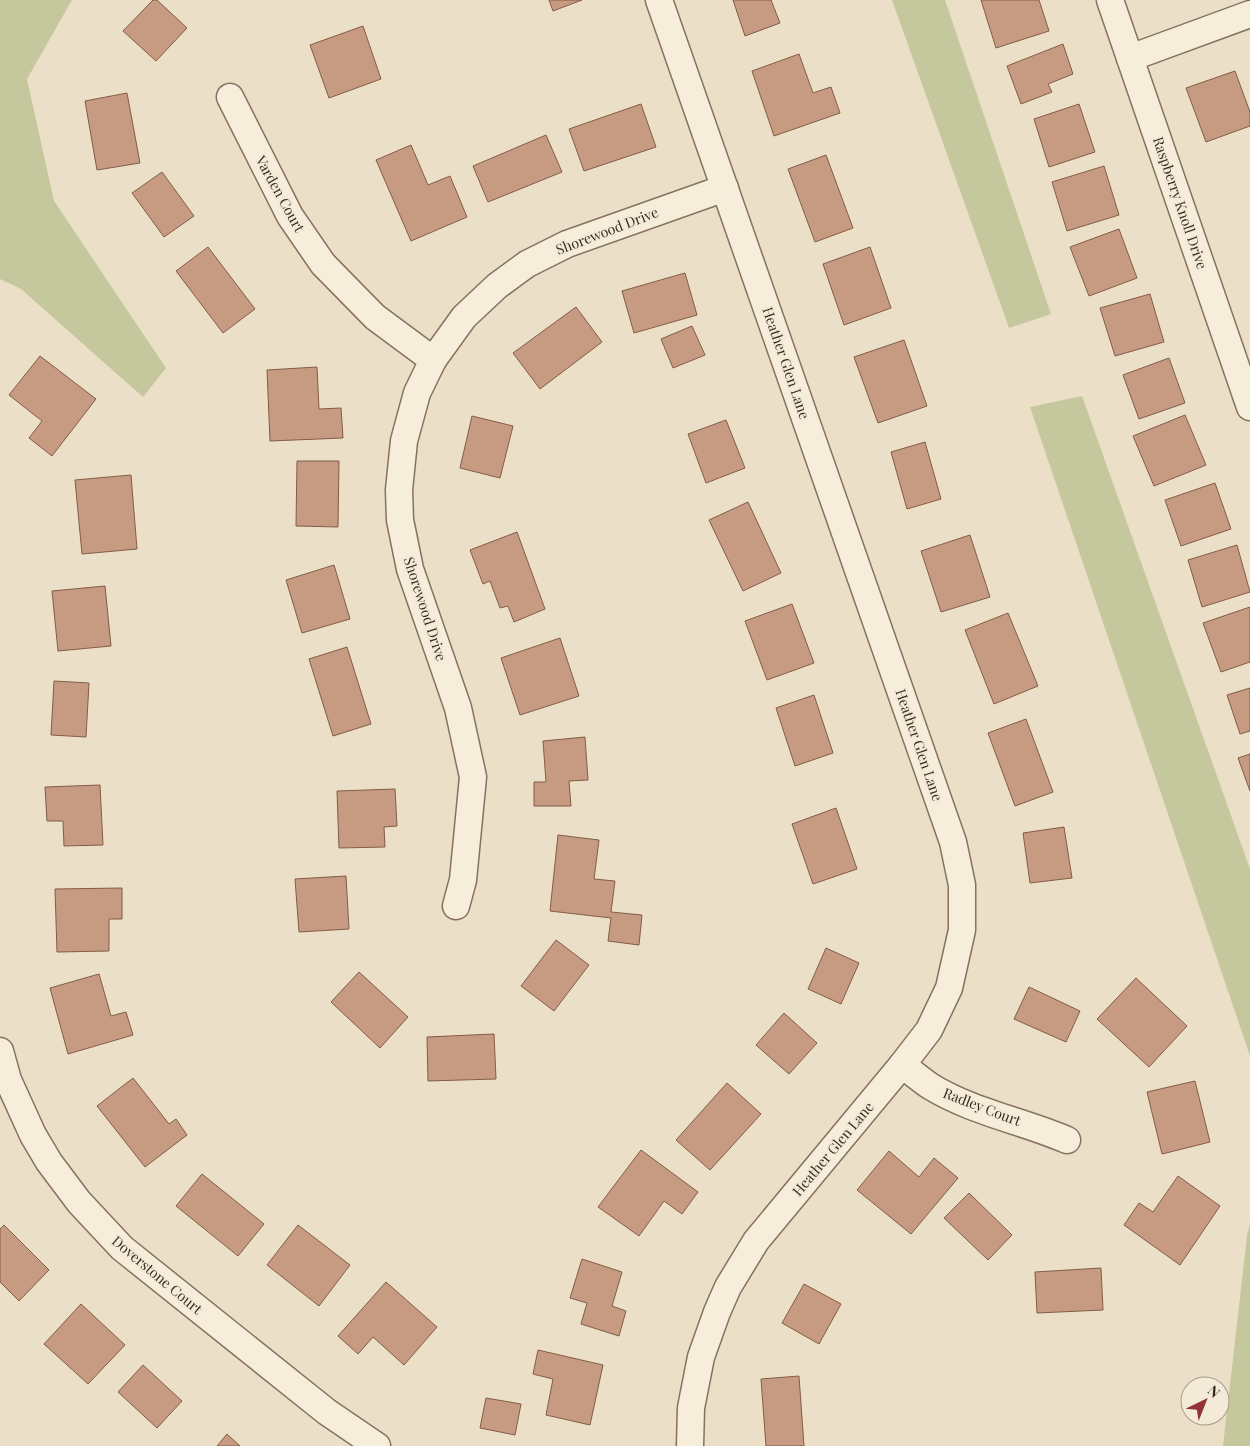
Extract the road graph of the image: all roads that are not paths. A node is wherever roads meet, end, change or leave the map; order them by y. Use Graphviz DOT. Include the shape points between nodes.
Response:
graph roads {
  1 [pos="659,0"];
  2 [pos="1110,0"];
  3 [pos="1250,14"];
  4 [pos="1130,58"];
  5 [pos="230,97"];
  6 [pos="725,188"];
  7 [pos="433,360"];
  8 [pos="1250,406"];
  9 [pos="456,906"];
  10 [pos="0,1051"];
  11 [pos="902,1065"];
  12 [pos="1067,1140"];
  13 [pos="377,1446"];
  14 [pos="690,1446"];
  1 -- 6 [label="street, Heather Glen Lane"];
  2 -- 4 [label="street, Raspberry Knoll Drive"];
  3 -- 4 [label="street"];
  4 -- 8 [label="street, Raspberry Knoll Drive"];
  5 -- 7 [label="street, Varden Court" via="290,216 323,264 375,317"];
  6 -- 7 [label="street, Shorewood Drive" via="568,244 527,264 464,317"];
  6 -- 11 [label="street, Heather Glen Lane" via="953,842 962,886 962,930 949,988 929,1030"];
  7 -- 9 [label="street, Shorewood Drive" via="417,393 407,431 399,490 400,520 410,569 458,708 473,777 463,880"];
  10 -- 13 [label="street, Doverstone Court" via="8,1080 33,1135 78,1202 122,1248 327,1412"];
  11 -- 12 [label="street, Radley Court" via="931,1087 972,1106"];
  11 -- 14 [label="street, Heather Glen Lane" via="756,1242 728,1287 701,1357 691,1408"];
}
